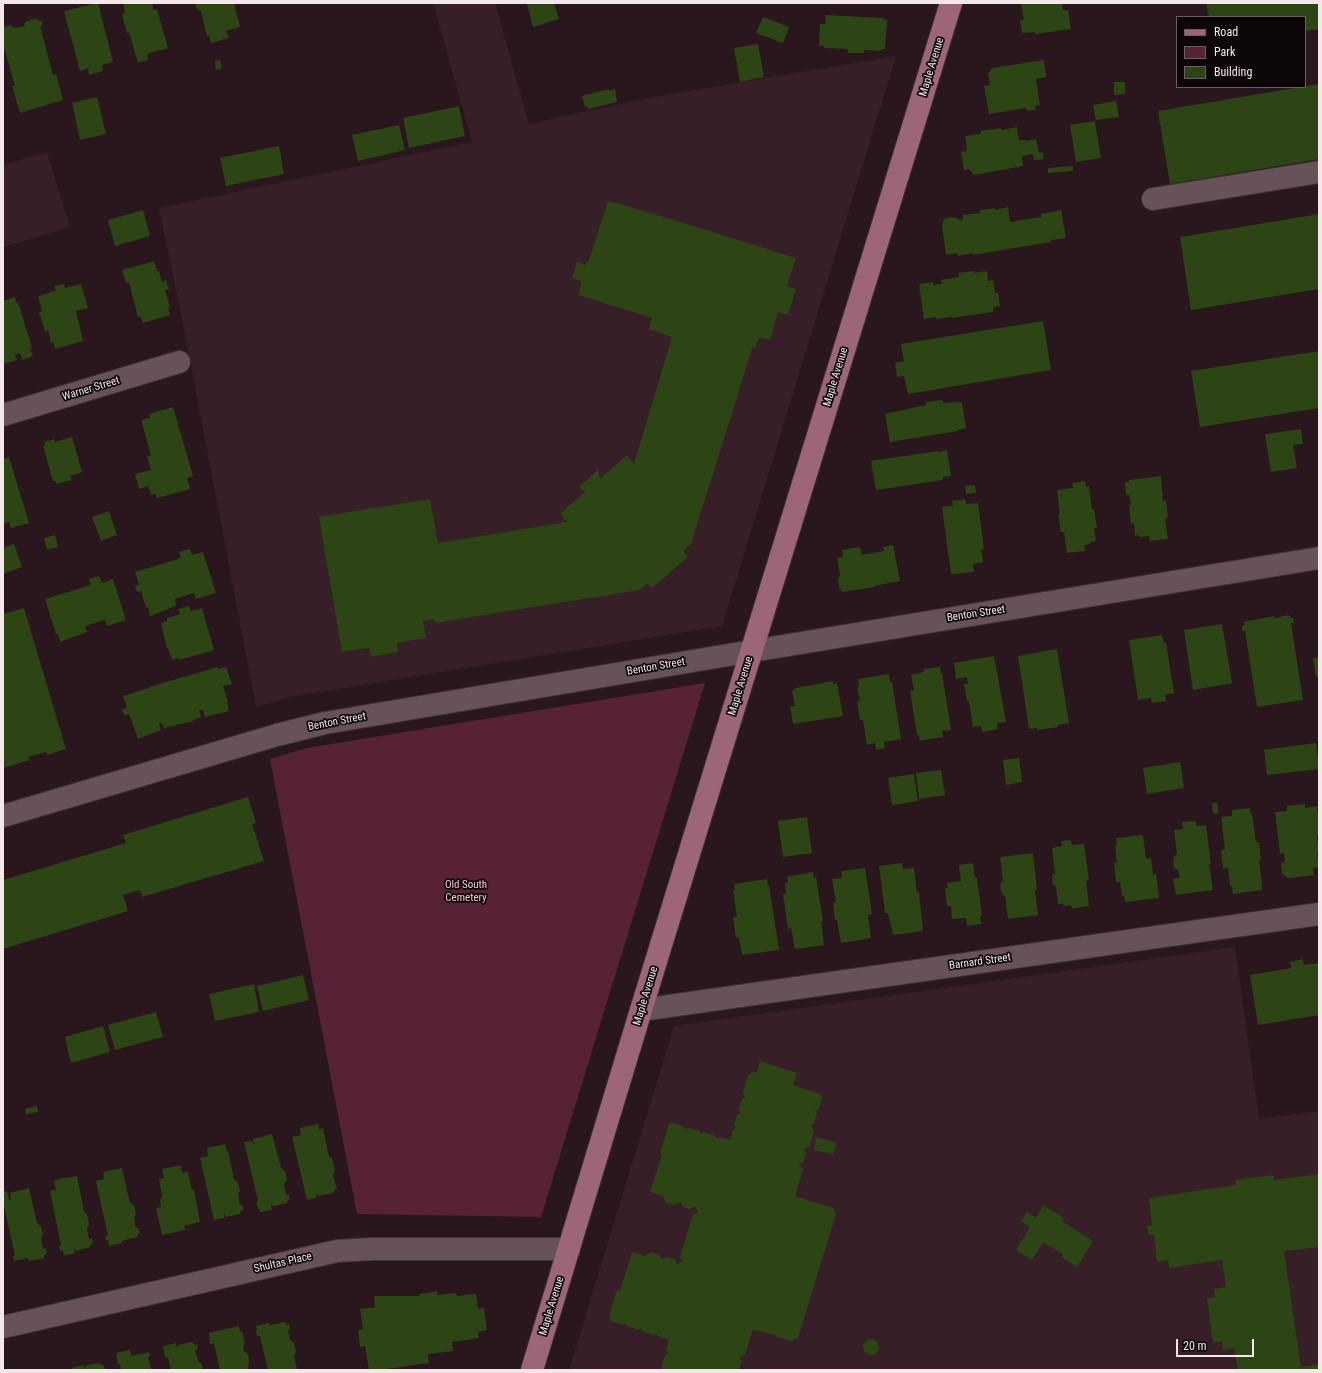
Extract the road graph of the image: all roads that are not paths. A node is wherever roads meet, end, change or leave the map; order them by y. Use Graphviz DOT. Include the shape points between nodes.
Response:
graph roads {
  1 [pos="951,3"];
  2 [pos="1319,172"];
  3 [pos="1153,199"];
  4 [pos="179,362"];
  5 [pos="3,415"];
  6 [pos="1319,558"];
  7 [pos="752,651"];
  8 [pos="3,816"];
  9 [pos="1319,914"];
  10 [pos="641,1010"];
  11 [pos="569,1249"];
  12 [pos="3,1327"];
  13 [pos="532,1370"];
  1 -- 7 [label="main road, Maple Avenue"];
  2 -- 3 [label="street"];
  4 -- 5 [label="street, Warner Street"];
  6 -- 7 [label="street, Benton Street"];
  7 -- 8 [label="street, Benton Street" via="325,723"];
  7 -- 10 [label="main road, Maple Avenue"];
  9 -- 10 [label="street, Barnard Street"];
  10 -- 11 [label="main road, Maple Avenue"];
  11 -- 12 [label="street, Shultas Place" via="337,1250"];
  11 -- 13 [label="main road, Maple Avenue"];
}
